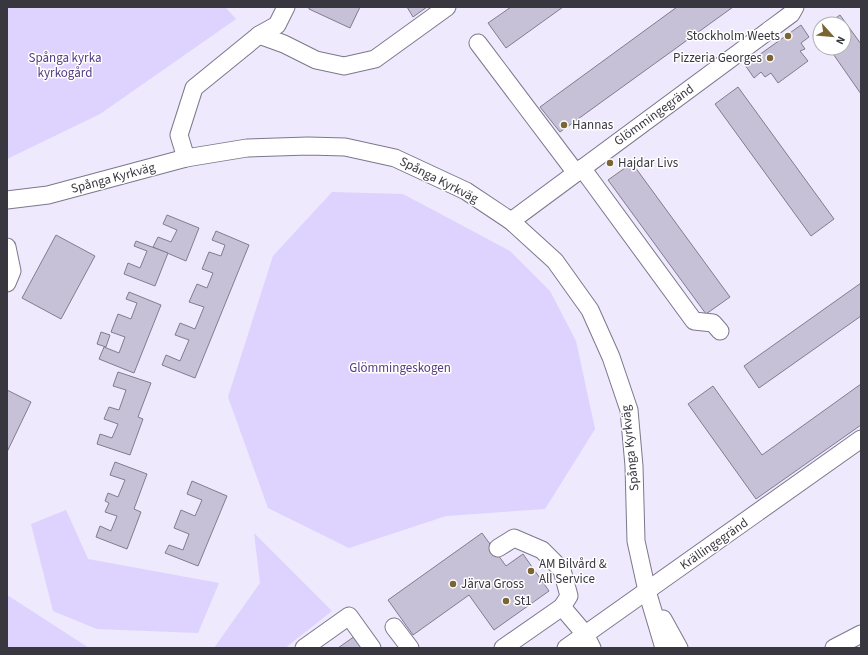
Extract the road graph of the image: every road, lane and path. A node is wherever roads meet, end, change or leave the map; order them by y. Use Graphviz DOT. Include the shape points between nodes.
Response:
graph roads {
  1 [pos="286,7"];
  2 [pos="447,7"];
  3 [pos="795,7"];
  4 [pos="259,35"];
  5 [pos="478,43"];
  6 [pos="186,158"];
  7 [pos="579,171"];
  8 [pos="7,200"];
  9 [pos="511,221"];
  10 [pos="7,247"];
  11 [pos="7,283"];
  12 [pos="720,331"];
  13 [pos="861,439"];
  14 [pos="498,548"];
  15 [pos="647,591"];
  16 [pos="562,607"];
  17 [pos="394,627"];
  18 [pos="861,634"];
  19 [pos="861,638"];
  20 [pos="589,641"];
  21 [pos="304,648"];
  22 [pos="372,648"];
  23 [pos="410,648"];
  24 [pos="504,648"];
  25 [pos="566,648"];
  26 [pos="664,648"];
  27 [pos="679,648"];
  28 [pos="834,648"];
  29 [pos="847,648"];
  1 -- 4 [label="street" via="277,26"];
  2 -- 4 [label="street" via="375,59 344,66 316,60"];
  3 -- 7 [label="street, Glömmingegränd" via="791,14"];
  4 -- 6 [label="street" via="194,88 179,136"];
  5 -- 7 [label="street"];
  6 -- 8 [label="street, Spånga Kyrkväg" via="48,195"];
  6 -- 9 [label="street, Spånga Kyrkväg" via="247,148 345,147 394,158 466,191"];
  7 -- 9 [label="street, Glömmingegränd"];
  7 -- 12 [label="street" via="694,321 713,324"];
  9 -- 15 [label="street, Spånga Kyrkväg" via="555,262 590,310 611,357 629,410 634,466 636,541"];
  10 -- 11 [label="street" via="12,271"];
  13 -- 15 [label="street, Krällingegränd"];
  14 -- 16 [label="street" via="514,538 542,550 562,570 569,596"];
  15 -- 20 [label="street, Krällingegränd"];
  15 -- 26 [label="street, Spånga Kyrkväg"];
  15 -- 27 [label="street, Spånga Kyrkväg"];
  16 -- 20 [label="street"];
  16 -- 24 [label="street"];
  17 -- 23 [label="street"];
  18 -- 28 [label="street"];
  19 -- 29 [label="street"];
  20 -- 25 [label="street, Krällingegränd"];
  21 -- 22 [label="street" via="349,616"];
}
